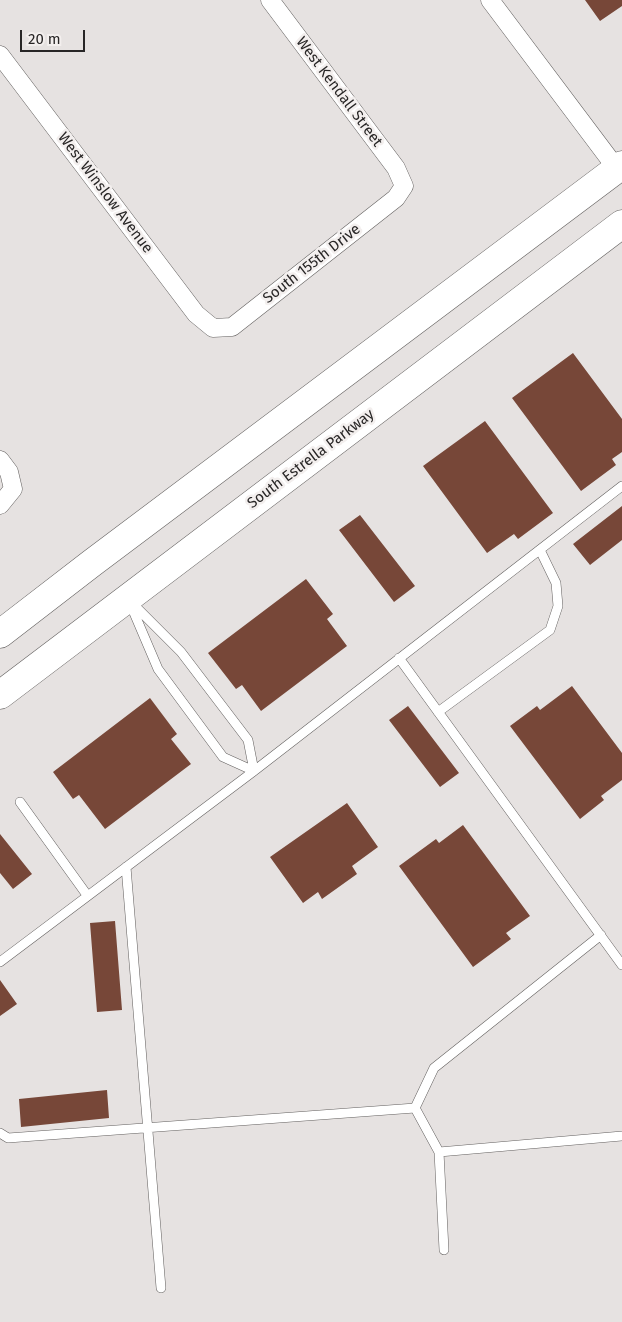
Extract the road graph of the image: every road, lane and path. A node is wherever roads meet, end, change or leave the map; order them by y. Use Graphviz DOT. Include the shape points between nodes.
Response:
graph roads {
  1 [pos="270,0"];
  2 [pos="490,0"];
  3 [pos="0,54"];
  4 [pos="620,170"];
  5 [pos="404,186"];
  6 [pos="622,224"];
  7 [pos="213,328"];
  8 [pos="0,460"];
  9 [pos="622,486"];
  10 [pos="0,505"];
  11 [pos="540,550"];
  12 [pos="128,598"];
  13 [pos="0,634"];
  14 [pos="399,658"];
  15 [pos="0,695"];
  16 [pos="438,712"];
  17 [pos="254,771"];
  18 [pos="20,802"];
  19 [pos="126,866"];
  20 [pos="87,895"];
  21 [pos="600,935"];
  22 [pos="0,962"];
  23 [pos="622,964"];
  24 [pos="415,1108"];
  25 [pos="147,1128"];
  26 [pos="0,1133"];
  27 [pos="622,1136"];
  28 [pos="439,1152"];
  29 [pos="444,1250"];
  30 [pos="161,1288"];
  1 -- 5 [label="street, West Kendall Street" via="396,168"];
  2 -- 4 [label="street"];
  3 -- 7 [label="street, West Winslow Avenue" via="196,314"];
  4 -- 13 [label="main road"];
  5 -- 7 [label="street, South 155th Drive" via="396,198 232,327"];
  6 -- 12 [label="main road, South Estrella Parkway"];
  8 -- 10 [label="street" via="9,472 13,489"];
  9 -- 11 [label="lane"];
  11 -- 14 [label="lane"];
  11 -- 16 [label="lane" via="556,584 558,606 550,630"];
  12 -- 15 [label="main road, South Estrella Parkway"];
  12 -- 17 [label="lane" via="181,652 248,740"];
  12 -- 17 [label="lane" via="158,670 223,757"];
  14 -- 16 [label="lane"];
  14 -- 17 [label="lane"];
  16 -- 21 [label="lane"];
  17 -- 19 [label="lane"];
  18 -- 20 [label="lane"];
  19 -- 20 [label="lane"];
  19 -- 25 [label="lane"];
  20 -- 22 [label="lane"];
  21 -- 23 [label="lane"];
  21 -- 24 [label="lane" via="434,1068"];
  24 -- 25 [label="lane"];
  24 -- 28 [label="lane"];
  25 -- 26 [label="lane" via="8,1138"];
  25 -- 30 [label="lane"];
  27 -- 28 [label="lane"];
  28 -- 29 [label="lane"];
}
